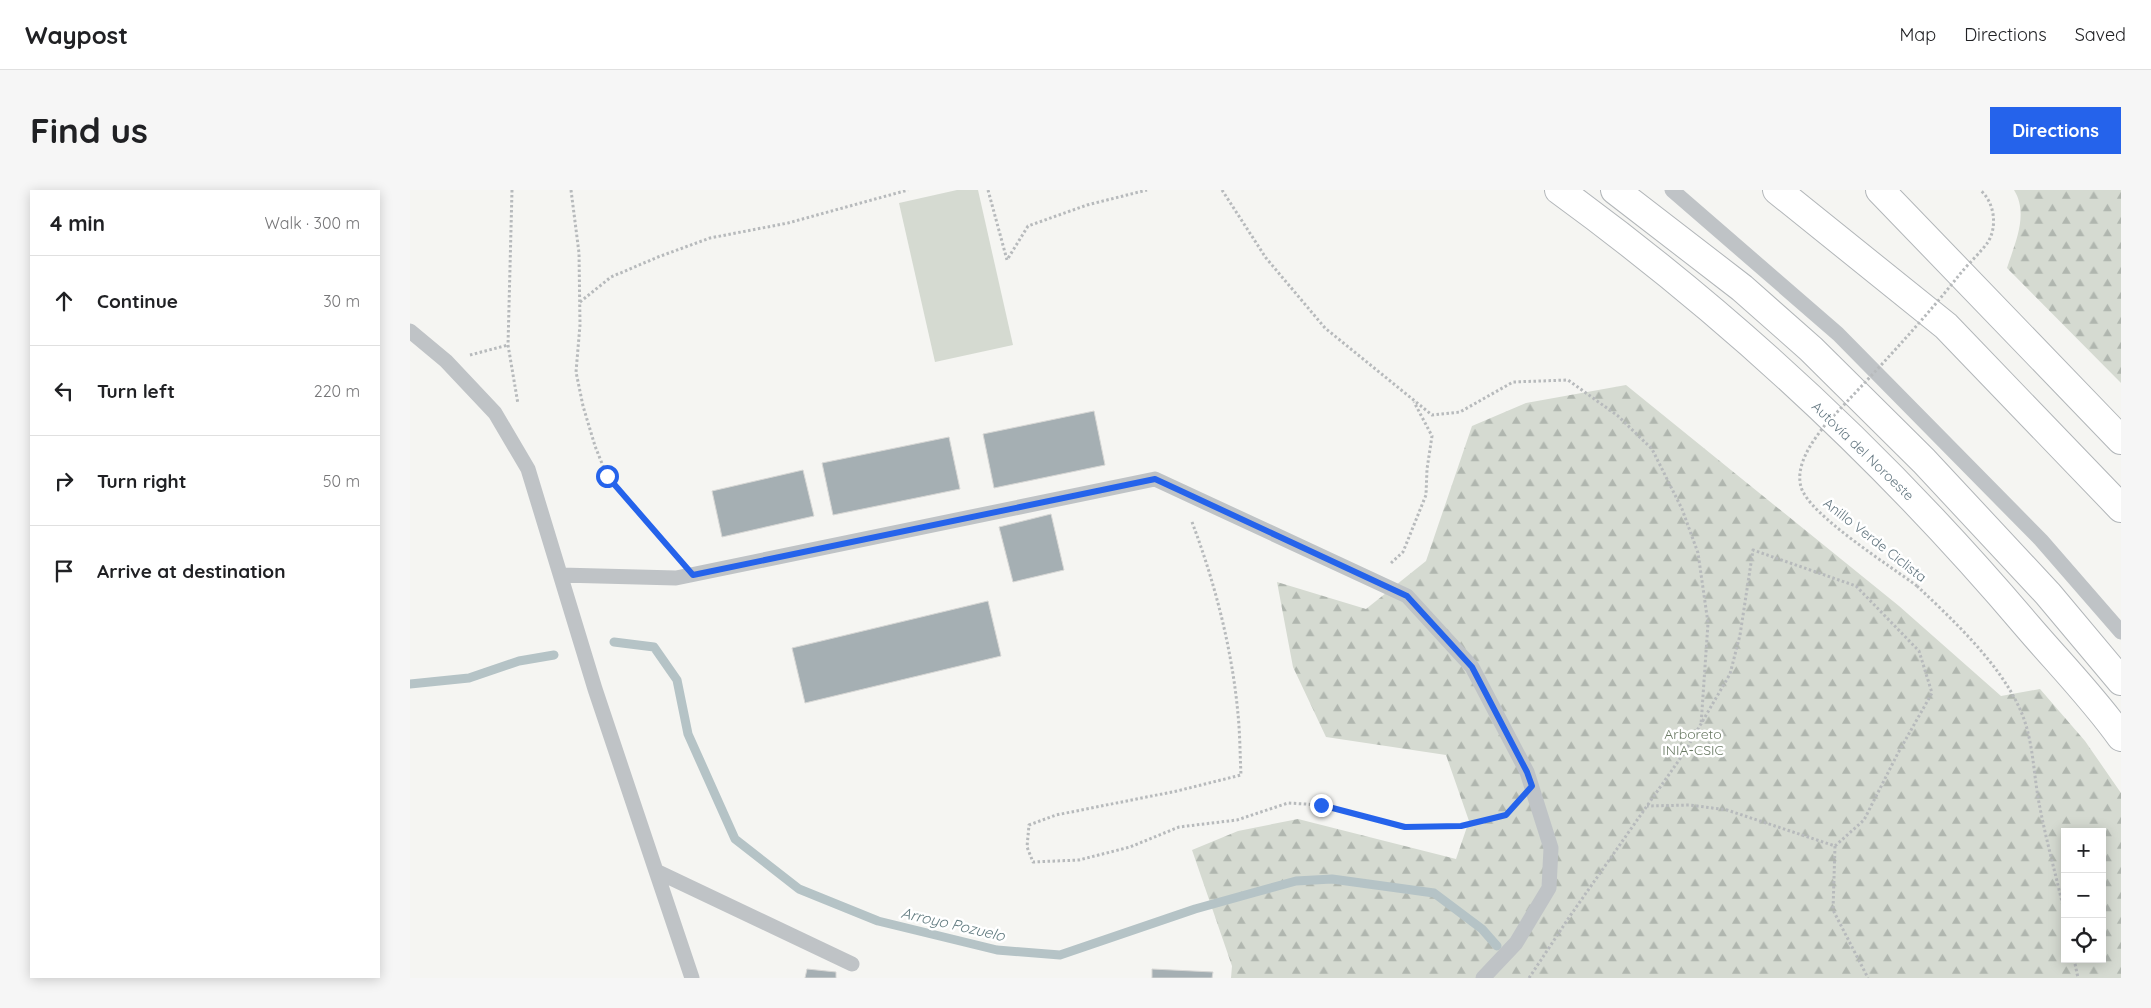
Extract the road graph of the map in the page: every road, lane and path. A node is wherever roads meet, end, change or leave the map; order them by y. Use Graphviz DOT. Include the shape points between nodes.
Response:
graph roads {
  1 [pos="512,190"];
  2 [pos="571,190"];
  3 [pos="908,190"];
  4 [pos="988,190"];
  5 [pos="1147,190"];
  6 [pos="1222,190"];
  7 [pos="1615,190"];
  8 [pos="1672,190"];
  9 [pos="1778,190"];
  10 [pos="1880,190"];
  11 [pos="1980,190"];
  12 [pos="1561,193"];
  13 [pos="1666,228"];
  14 [pos="580,303"];
  15 [pos="410,331"];
  16 [pos="508,344"];
  17 [pos="446,361"];
  18 [pos="1412,399"];
  19 [pos="519,412"];
  20 [pos="2121,440"];
  21 [pos="1181,491"];
  22 [pos="2113,499"];
  23 [pos="561,575"];
  24 [pos="693,575"];
  25 [pos="1373,580"];
  26 [pos="2121,632"];
  27 [pos="2121,681"];
  28 [pos="1700,725"];
  29 [pos="2121,737"];
  30 [pos="1532,786"];
  31 [pos="1647,806"];
  32 [pos="1835,846"];
  33 [pos="656,871"];
  34 [pos="2061,898"];
  35 [pos="2075,963"];
  36 [pos="852,964"];
  37 [pos="692,978"];
  38 [pos="1483,978"];
  39 [pos="1529,978"];
  40 [pos="1868,978"];
  41 [pos="2078,978"];
  1 -- 16 [label="path"];
  2 -- 14 [label="path" via="579,253"];
  3 -- 14 [label="path" via="788,223 710,238 611,277"];
  4 -- 5 [label="path" via="1007,260 1028,226 1087,205"];
  6 -- 18 [label="path" via="1266,258 1325,328"];
  7 -- 13 [label="highway, Autovía del Noroeste"];
  8 -- 26 [label="lane" via="1838,334 2042,540"];
  9 -- 22 [label="highway" via="1946,326"];
  10 -- 20 [label="highway"];
  11 -- 34 [label="path, Anillo Verde Ciclista, bridge" via="1988,197 1992,208 1988,241 1929,314 1824,425 1803,460 1801,488 1840,530 1917,586 1978,648 2006,684 2020,708 2028,734 2040,807"];
  12 -- 13 [label="highway, Autovía del Noroeste"];
  12 -- 29 [label="highway, Autovía del Noroeste" via="1712,311 1770,361 1904,489 1989,580"];
  13 -- 27 [label="highway, Autovía del Noroeste" via="1742,288 1811,350 1924,461 2048,594"];
  14 -- 24 [label="path" via="576,372 595,446 607,476"];
  15 -- 17 [label="lane"];
  16 -- 17 [label="path"];
  16 -- 19 [label="path"];
  17 -- 23 [label="lane" via="495,413 528,469"];
  18 -- 25 [label="path" via="1432,436 1426,495 1403,552"];
  18 -- 28 [label="path" via="1432,415 1460,412 1513,382 1568,380 1618,416 1652,449 1682,509 1698,553 1708,623"];
  21 -- 24 [label="lane" via="1155,479"];
  21 -- 25 [label="lane"];
  21 -- 30 [label="path" via="1204,555 1232,666 1241,775 1177,792 1056,815 1029,825 1028,847 1033,862 1079,860 1130,847 1179,827 1236,820 1288,803 1321,805 1405,827 1461,826 1506,815"];
  23 -- 24 [label="lane" via="676,578"];
  23 -- 33 [label="lane"];
  25 -- 30 [label="lane" via="1407,596 1472,667"];
  28 -- 31 [label="path"];
  28 -- 32 [label="path" via="1730,674 1740,635 1753,550 1856,586 1919,651 1932,693 1864,820"];
  30 -- 38 [label="lane" via="1551,848 1550,888 1516,943"];
  31 -- 32 [label="path" via="1690,805 1727,810"];
  31 -- 39 [label="path"];
  32 -- 40 [label="path" via="1833,910"];
  33 -- 36 [label="lane"];
  33 -- 37 [label="lane"];
  35 -- 41 [label="path"];
}
